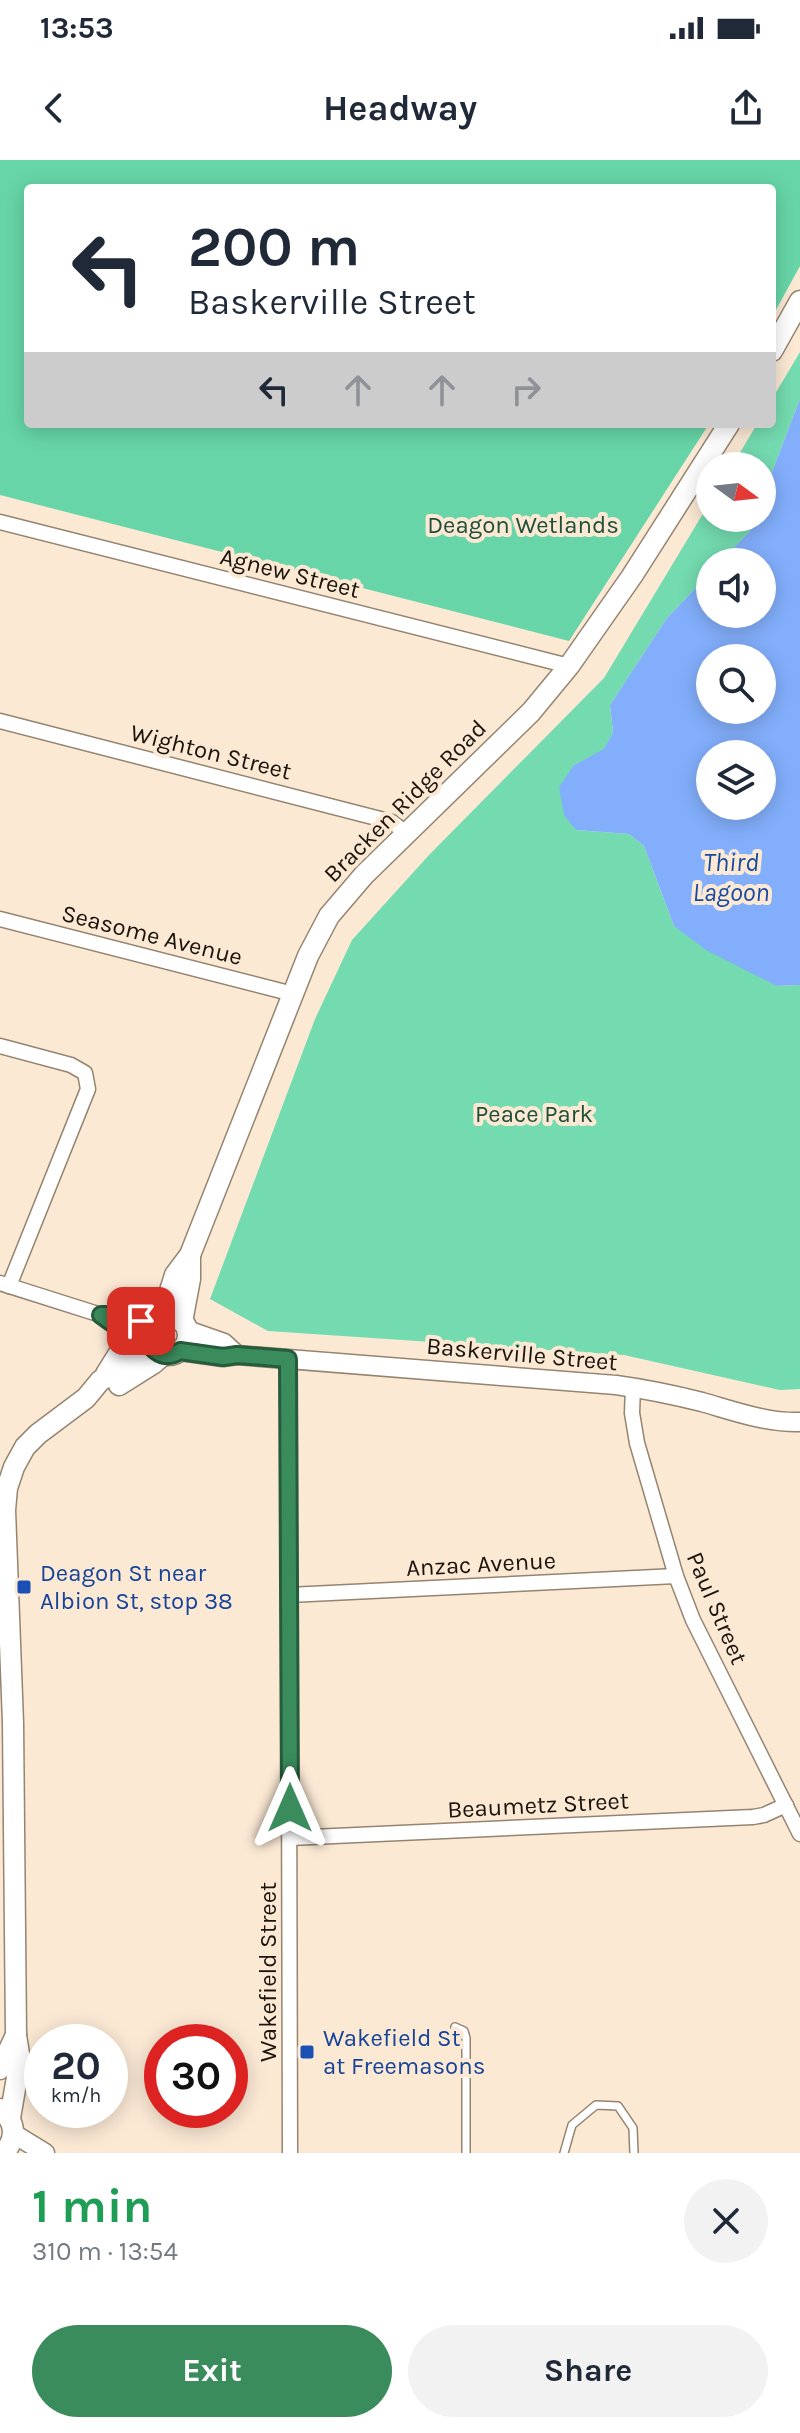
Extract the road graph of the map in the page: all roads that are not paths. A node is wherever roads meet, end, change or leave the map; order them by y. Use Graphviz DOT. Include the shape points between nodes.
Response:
graph roads {
  1 [pos="800,301"];
  2 [pos="776,344"];
  3 [pos="726,428"];
  4 [pos="0,522"];
  5 [pos="569,666"];
  6 [pos="0,721"];
  7 [pos="407,834"];
  8 [pos="0,919"];
  9 [pos="293,994"];
  10 [pos="0,1046"];
  11 [pos="190,1255"];
  12 [pos="4,1284"];
  13 [pos="101,1315"];
  14 [pos="185,1326"];
  15 [pos="122,1331"];
  16 [pos="159,1339"];
  17 [pos="237,1355"];
  18 [pos="288,1359"];
  19 [pos="105,1378"];
  20 [pos="633,1387"];
  21 [pos="86,1398"];
  22 [pos="800,1422"];
  23 [pos="676,1576"];
  24 [pos="289,1595"];
  25 [pos="5,1625"];
  26 [pos="786,1805"];
  27 [pos="800,1834"];
  28 [pos="290,1838"];
  29 [pos="455,2027"];
  30 [pos="16,2035"];
  31 [pos="0,2069"];
  32 [pos="8,2120"];
  33 [pos="4,2153"];
  34 [pos="45,2153"];
  35 [pos="290,2153"];
  36 [pos="466,2153"];
  37 [pos="564,2153"];
  38 [pos="634,2153"];
  1 -- 2 [label="main road"];
  3 -- 5 [label="main road, Bracken Ridge Road"];
  4 -- 5 [label="street, Agnew Street"];
  5 -- 7 [label="main road, Bracken Ridge Road" via="531,712"];
  6 -- 7 [label="street, Wighton Street" via="392,822"];
  7 -- 9 [label="main road, Bracken Ridge Road" via="329,916"];
  8 -- 9 [label="street, Seasome Avenue"];
  9 -- 11 [label="main road, Bracken Ridge Road"];
  10 -- 12 [label="street" via="71,1065 85,1073 88,1089"];
  11 -- 14 [label="main road, Bracken Ridge Road"];
  11 -- 16 [label="main road, Bracken Ridge Road" via="175,1275"];
  12 -- 13 [label="street"];
  13 -- 15 [label="street"];
  13 -- 16 [label="street" via="118,1315"];
  14 -- 16 [label="main road" via="173,1316"];
  14 -- 16 [label="main road, Bracken Ridge Road" via="186,1342"];
  14 -- 17 [label="street, Baskerville Street" via="224,1343"];
  15 -- 16 [label="street" via="136,1340"];
  15 -- 19 [label="main road" via="121,1350"];
  16 -- 17 [label="street, Baskerville Street" via="223,1357"];
  16 -- 19 [label="main road"];
  16 -- 21 [label="main road" via="154,1363 105,1395"];
  17 -- 18 [label="street, Baskerville Street"];
  18 -- 20 [label="street, Baskerville Street"];
  18 -- 24 [label="street, Wakefield Street"];
  19 -- 21 [label="main road"];
  20 -- 22 [label="street, Baskerville Street" via="756,1417"];
  20 -- 23 [label="street, Paul Street" via="637,1443"];
  21 -- 25 [label="main road" via="38,1434 14,1467 5,1510"];
  23 -- 24 [label="street, Anzac Avenue"];
  23 -- 26 [label="street, Paul Street"];
  24 -- 28 [label="street, Wakefield Street"];
  25 -- 30 [label="main road" via="13,1723"];
  26 -- 27 [label="street, Paul Street"];
  26 -- 28 [label="street, Beaumetz Street" via="753,1817"];
  28 -- 35 [label="street, Wakefield Street"];
  29 -- 36 [label="lane" via="466,2038"];
  30 -- 31 [label="main road"];
  30 -- 32 [label="main road" via="20,2060"];
  32 -- 33 [label="main road" via="12,2142"];
  32 -- 34 [label="street"];
  37 -- 38 [label="lane" via="572,2125 596,2105 618,2106 633,2128"];
}
